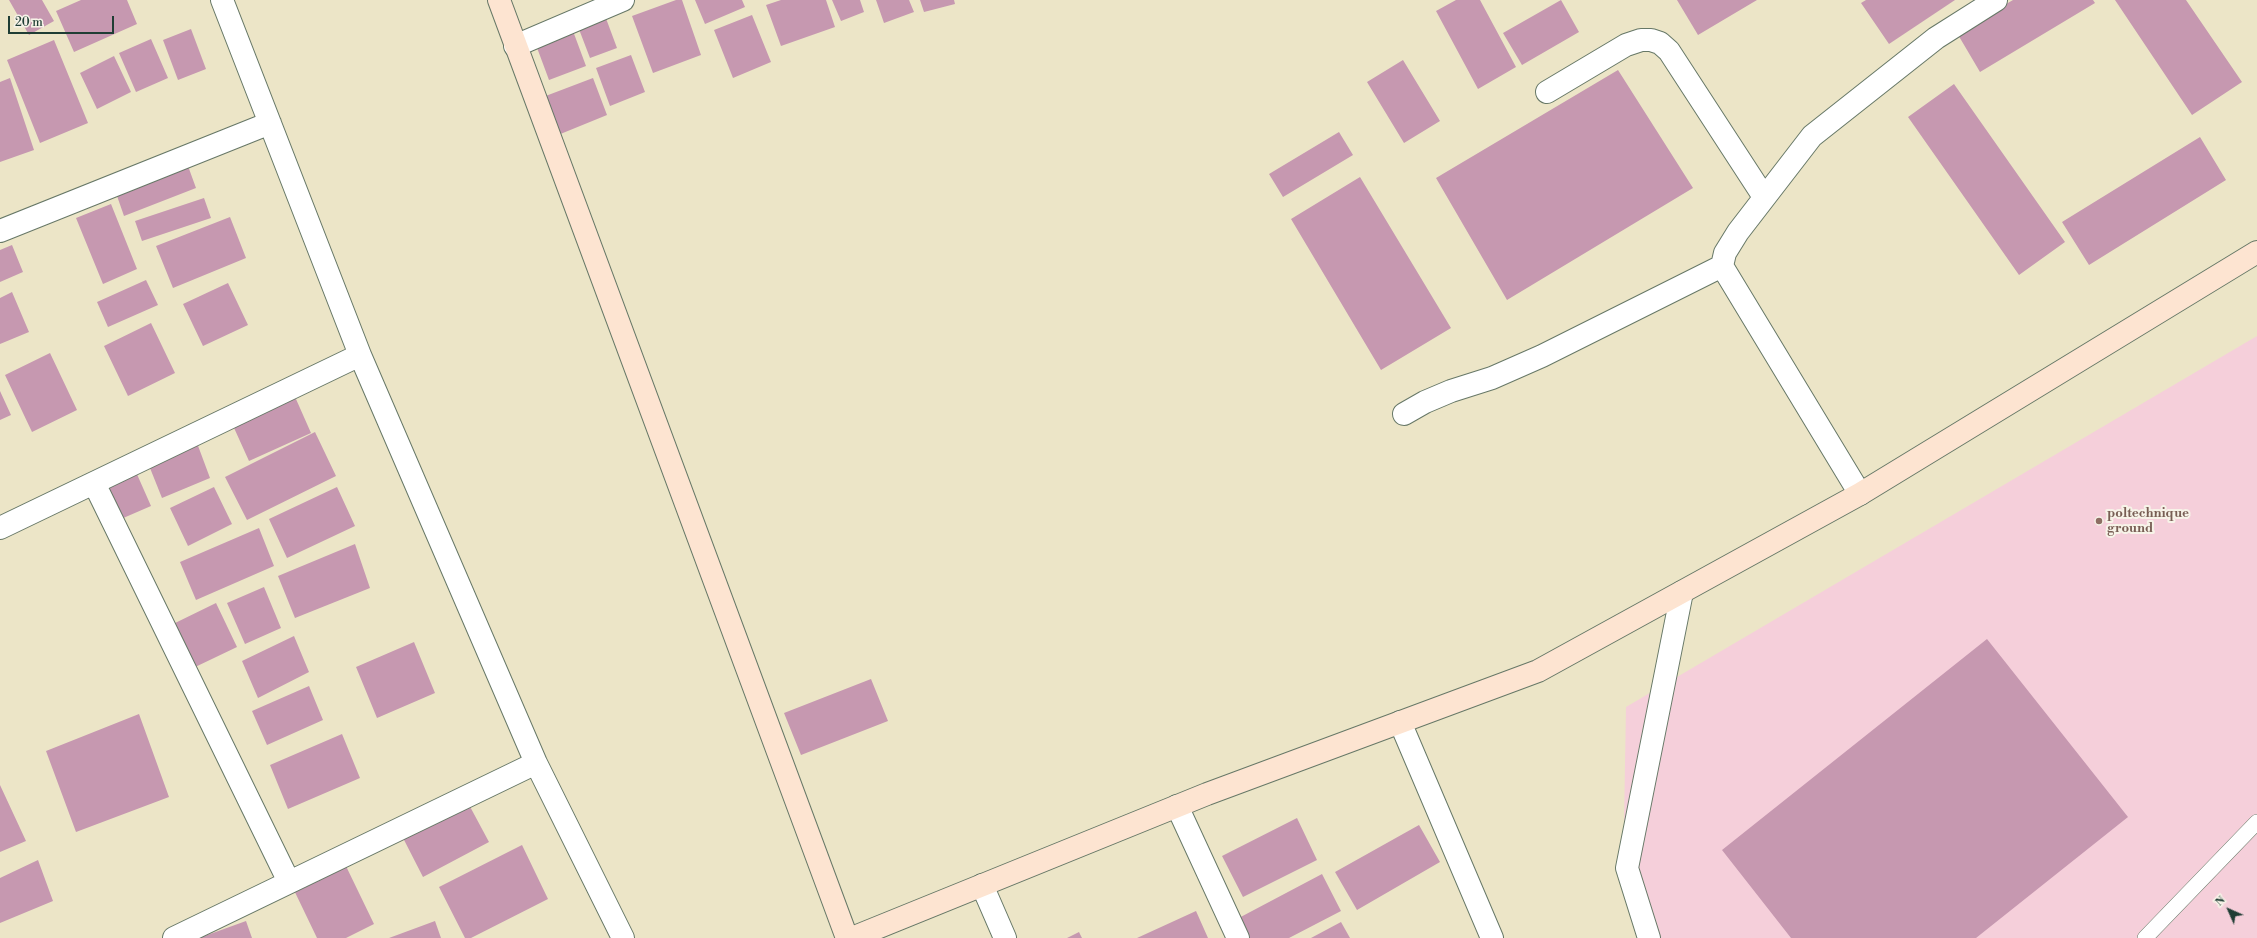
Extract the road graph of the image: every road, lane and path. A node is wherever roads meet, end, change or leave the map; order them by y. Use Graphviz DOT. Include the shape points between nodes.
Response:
graph roads {
  1 [pos="222,0"];
  2 [pos="499,0"];
  3 [pos="623,0"];
  4 [pos="1996,0"];
  5 [pos="515,46"];
  6 [pos="1547,92"];
  7 [pos="270,123"];
  8 [pos="1764,197"];
  9 [pos="0,231"];
  10 [pos="2257,252"];
  11 [pos="1722,266"];
  12 [pos="360,355"];
  13 [pos="1404,414"];
  14 [pos="94,483"];
  15 [pos="1860,494"];
  16 [pos="0,528"];
  17 [pos="1682,592"];
  18 [pos="1400,722"];
  19 [pos="536,763"];
  20 [pos="1177,806"];
  21 [pos="2257,822"];
  22 [pos="289,882"];
  23 [pos="982,885"];
  24 [pos="174,938"];
  25 [pos="623,938"];
  26 [pos="847,938"];
  27 [pos="852,938"];
  28 [pos="1005,938"];
  29 [pos="1238,938"];
  30 [pos="1492,938"];
  31 [pos="1649,938"];
  32 [pos="2145,938"];
  1 -- 7 [label="street"];
  2 -- 5 [label="main road"];
  3 -- 5 [label="street"];
  4 -- 8 [label="street" via="1936,38 1812,136"];
  5 -- 26 [label="main road"];
  6 -- 8 [label="street" via="1626,45 1641,40 1660,43 1670,51"];
  7 -- 9 [label="street"];
  7 -- 12 [label="street"];
  8 -- 11 [label="street" via="1725,253"];
  10 -- 15 [label="main road"];
  11 -- 13 [label="street" via="1542,356 1492,378 1451,391"];
  11 -- 15 [label="street"];
  12 -- 14 [label="street"];
  12 -- 19 [label="street"];
  14 -- 16 [label="street"];
  14 -- 22 [label="street"];
  15 -- 17 [label="main road"];
  17 -- 18 [label="main road" via="1538,671"];
  17 -- 31 [label="street" via="1627,868"];
  18 -- 20 [label="main road"];
  18 -- 30 [label="street"];
  19 -- 22 [label="street"];
  19 -- 25 [label="street"];
  20 -- 23 [label="main road"];
  20 -- 29 [label="street"];
  21 -- 32 [label="lane"];
  22 -- 24 [label="street"];
  23 -- 27 [label="main road"];
  23 -- 28 [label="street"];
}
